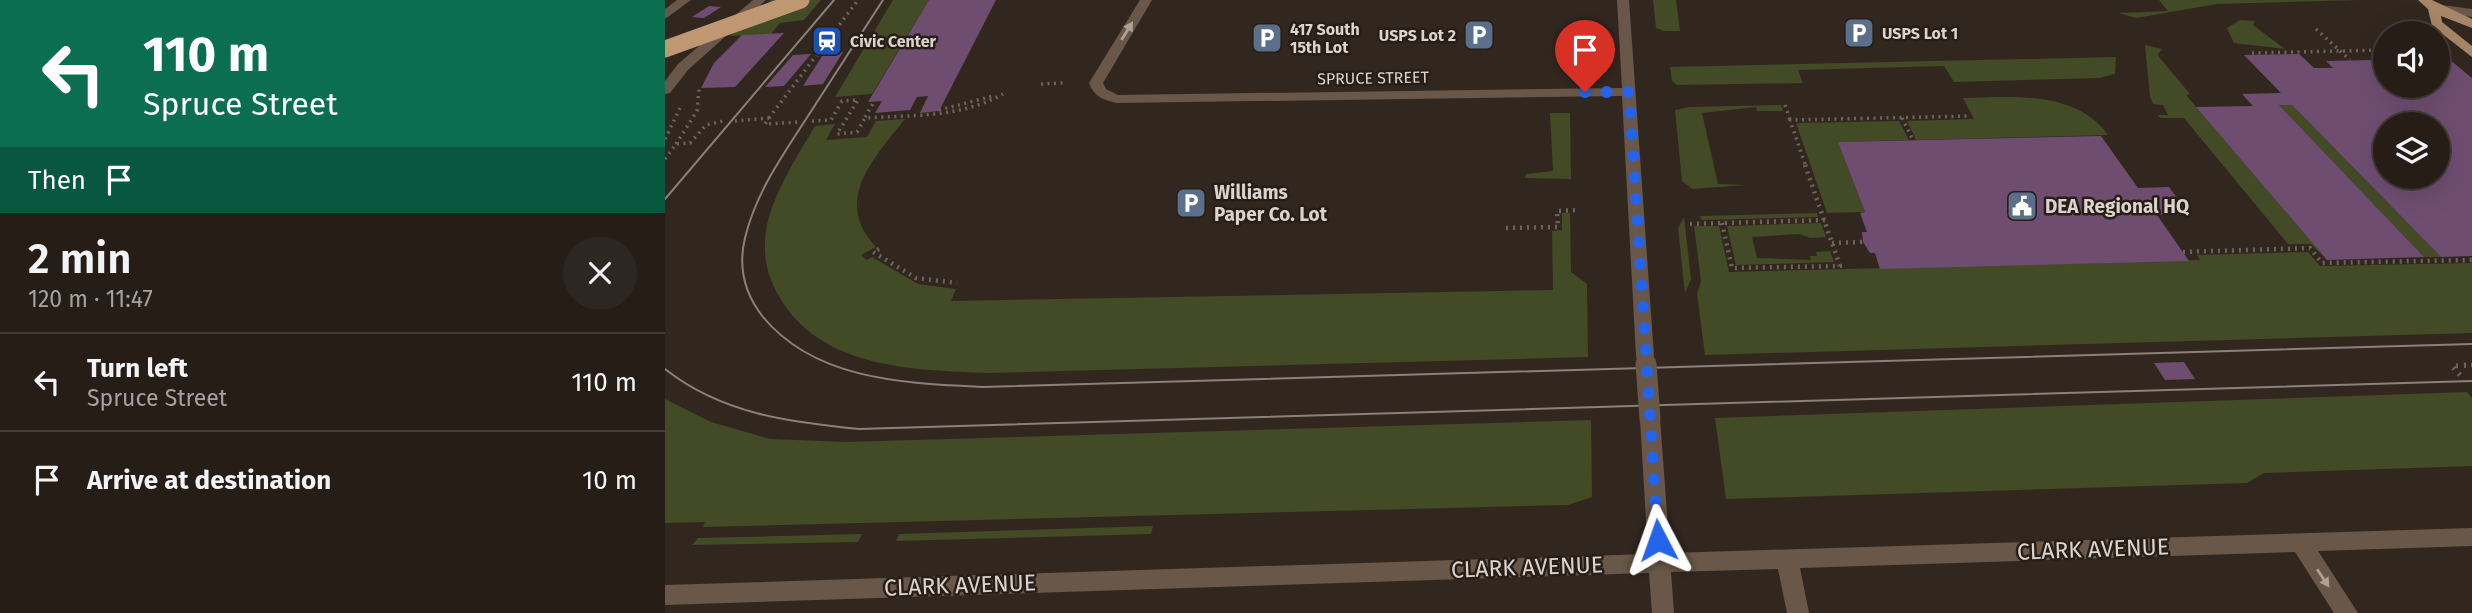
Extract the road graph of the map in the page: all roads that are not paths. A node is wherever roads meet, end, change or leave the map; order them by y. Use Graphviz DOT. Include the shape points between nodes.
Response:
graph roads {
  1 [pos="684,0"];
  2 [pos="760,0"];
  3 [pos="801,0"];
  4 [pos="1146,0"];
  5 [pos="1623,0"];
  6 [pos="2460,0"];
  7 [pos="2429,4"];
  8 [pos="2472,13"];
  9 [pos="665,15"];
  10 [pos="2472,24"];
  11 [pos="665,49"];
  12 [pos="2472,54"];
  13 [pos="665,90"];
  14 [pos="1629,92"];
  15 [pos="2472,537"];
  16 [pos="2300,542"];
  17 [pos="1787,559"];
  18 [pos="1660,562"];
  19 [pos="665,595"];
  20 [pos="1663,613"];
  21 [pos="1798,613"];
  22 [pos="2347,613"];
  1 -- 9 [label="street"];
  2 -- 13 [label="street" via="683,67"];
  3 -- 11 [label="highway, bridge"];
  14 -- 4 [label="street, SPRUCE STREET, one-way" via="1117,99 1104,95 1096,83"];
  5 -- 14 [label="street"];
  6 -- 7 [label="street"];
  7 -- 8 [label="street"];
  7 -- 10 [label="main road"];
  7 -- 12 [label="main road" via="2436,23"];
  14 -- 18 [label="street, bridge"];
  15 -- 16 [label="street, CLARK AVENUE"];
  16 -- 17 [label="street, CLARK AVENUE"];
  16 -- 22 [label="street, one-way"];
  17 -- 18 [label="street, CLARK AVENUE"];
  17 -- 21 [label="street"];
  18 -- 19 [label="street, CLARK AVENUE"];
  18 -- 20 [label="street"];
}
